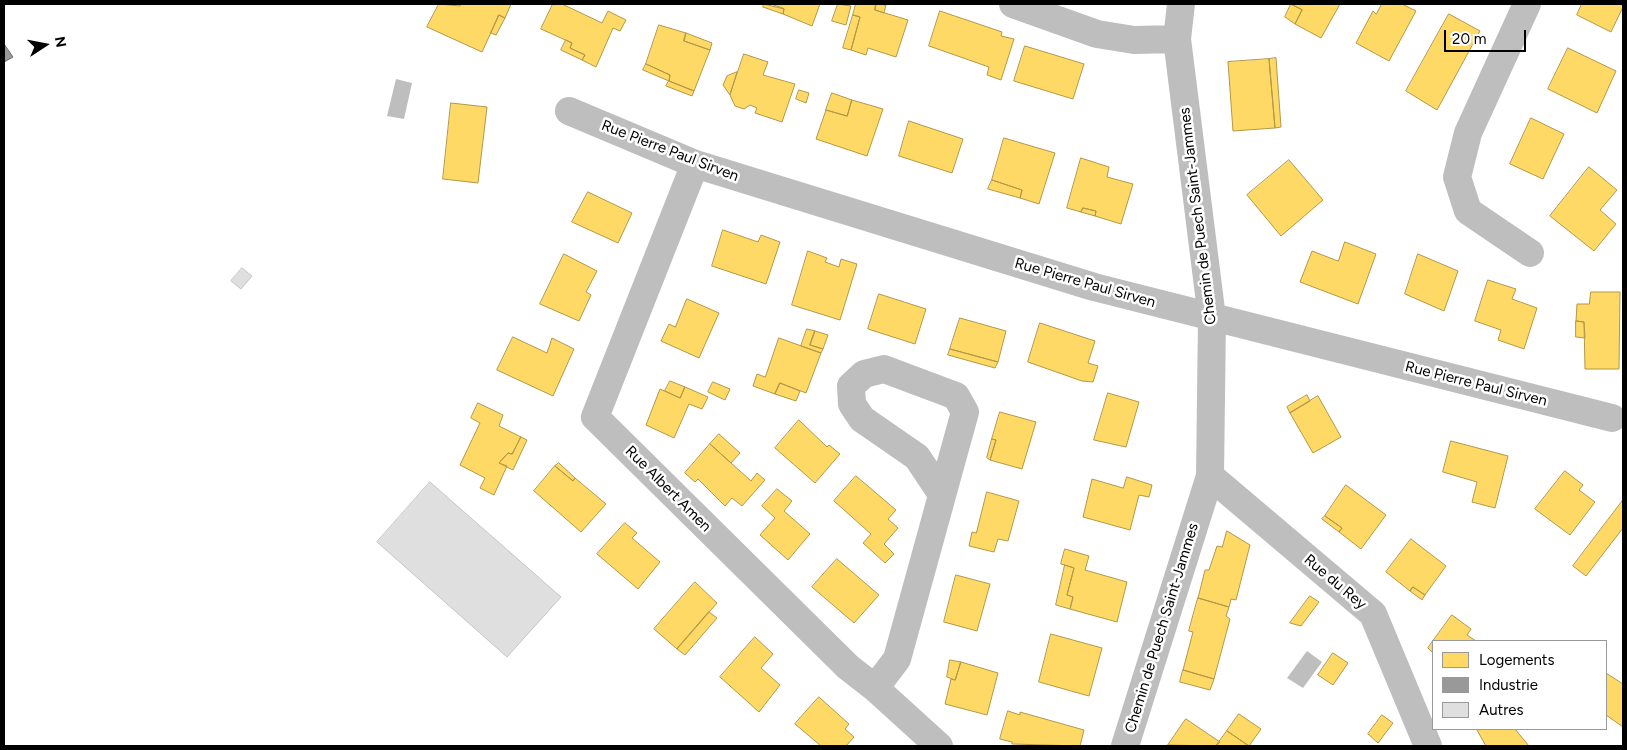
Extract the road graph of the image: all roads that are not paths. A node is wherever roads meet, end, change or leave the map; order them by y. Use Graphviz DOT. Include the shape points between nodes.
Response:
graph roads {
  1 [pos="1013,4"];
  2 [pos="1181,4"];
  3 [pos="1521,6"];
  4 [pos="1177,39"];
  5 [pos="569,111"];
  6 [pos="695,164"];
  7 [pos="1530,253"];
  8 [pos="1212,318"];
  9 [pos="1612,418"];
  10 [pos="1210,476"];
  11 [pos="941,493"];
  12 [pos="875,688"];
  13 [pos="939,746"];
  14 [pos="1124,746"];
  15 [pos="1428,746"];
  1 -- 4 [label="street" via="1097,34 1134,40"];
  2 -- 4 [label="street, Chemin de Puech Saint-Jammes"];
  3 -- 7 [label="street" via="1468,133 1456,177 1468,211"];
  4 -- 8 [label="street, Chemin de Puech Saint-Jammes"];
  5 -- 6 [label="street, Rue Pierre Paul Sirven"];
  6 -- 8 [label="street, Rue Pierre Paul Sirven" via="1094,287"];
  6 -- 12 [label="street, Rue Albert Amen" via="595,417 848,667"];
  8 -- 9 [label="street, Rue Pierre Paul Sirven"];
  8 -- 10 [label="street, Chemin de Puech Saint-Jammes"];
  10 -- 14 [label="street, Chemin de Puech Saint-Jammes"];
  10 -- 15 [label="street, Rue du Rey" via="1373,614"];
  11 -- 11 [label="street" via="965,412 956,396 884,369 864,374 851,386 852,404 862,419 917,457"];
  11 -- 12 [label="street" via="897,659"];
  12 -- 13 [label="street, Rue Albert Amen"];
}
